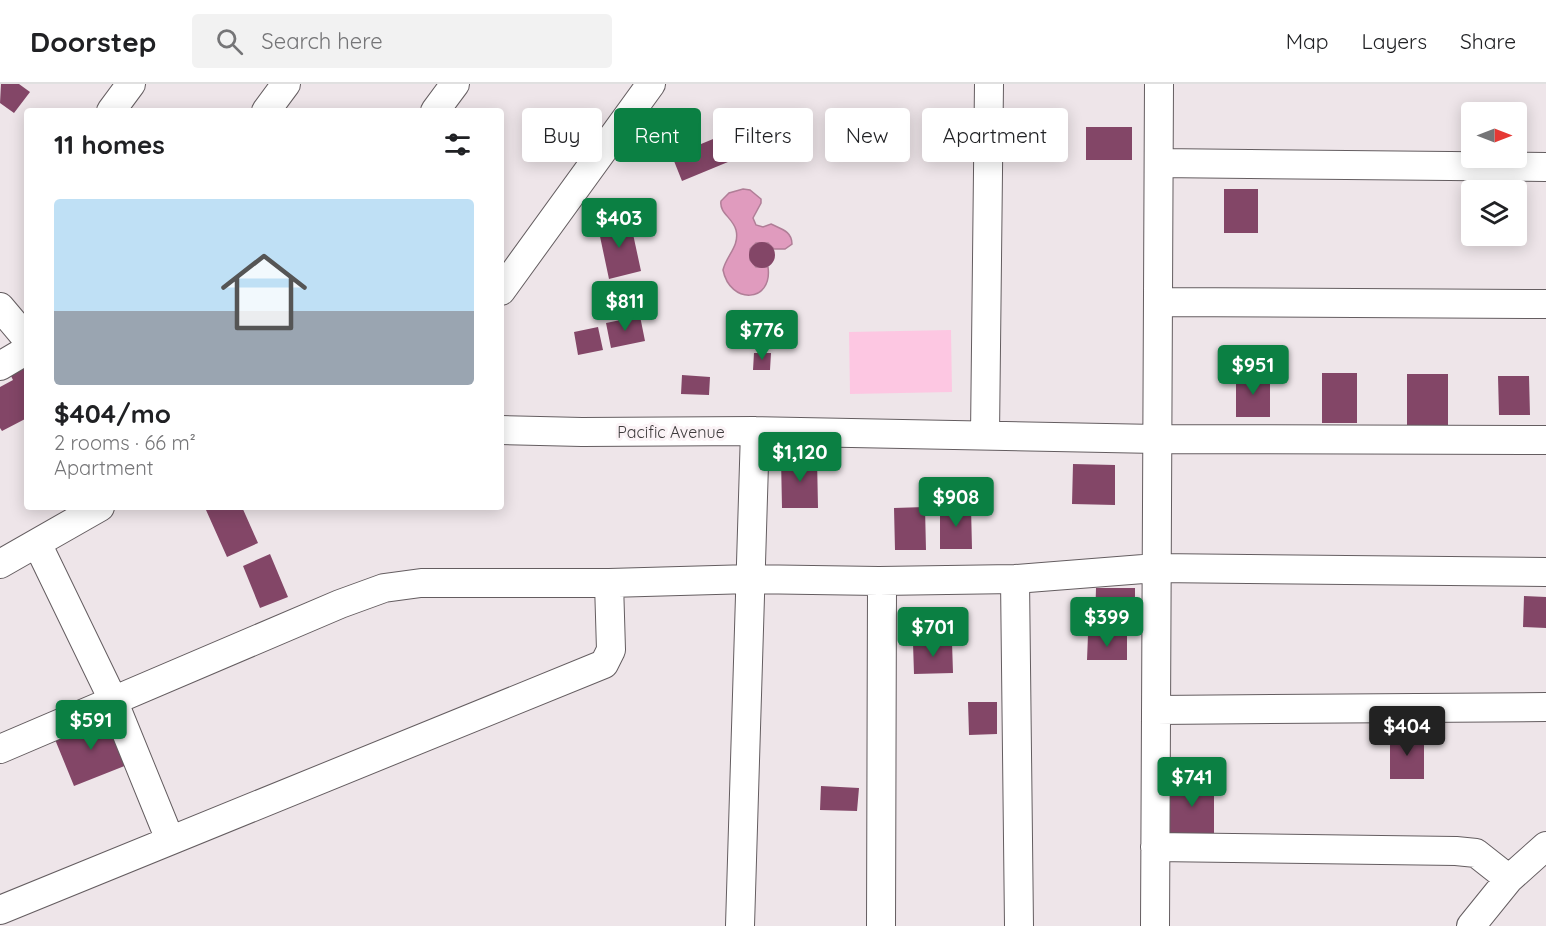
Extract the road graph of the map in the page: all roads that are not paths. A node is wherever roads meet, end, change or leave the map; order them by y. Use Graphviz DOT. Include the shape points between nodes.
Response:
graph roads {
  1 [pos="131,84"];
  2 [pos="286,84"];
  3 [pos="455,84"];
  4 [pos="651,84"];
  5 [pos="988,84"];
  6 [pos="1159,84"];
  7 [pos="113,108"];
  8 [pos="268,108"];
  9 [pos="437,108"];
  10 [pos="1159,163"];
  11 [pos="1546,167"];
  12 [pos="504,287"];
  13 [pos="1158,302"];
  14 [pos="1546,304"];
  15 [pos="0,307"];
  16 [pos="24,335"];
  17 [pos="24,352"];
  18 [pos="0,366"];
  19 [pos="504,430"];
  20 [pos="755,431"];
  21 [pos="986,435"];
  22 [pos="1157,439"];
  23 [pos="1546,440"];
  24 [pos="95,510"];
  25 [pos="37,543"];
  26 [pos="0,564"];
  27 [pos="1156,568"];
  28 [pos="1546,572"];
  29 [pos="751,579"];
  30 [pos="1015,579"];
  31 [pos="879,581"];
  32 [pos="609,583"];
  33 [pos="113,700"];
  34 [pos="1546,707"];
  35 [pos="1156,710"];
  36 [pos="0,749"];
  37 [pos="170,840"];
  38 [pos="1546,846"];
  39 [pos="1155,847"];
  40 [pos="1509,879"];
  41 [pos="0,910"];
  42 [pos="740,926"];
  43 [pos="881,926"];
  44 [pos="1019,926"];
  45 [pos="1155,926"];
  46 [pos="1471,926"];
  1 -- 7 [label="street"];
  2 -- 8 [label="street"];
  3 -- 9 [label="street"];
  4 -- 12 [label="street"];
  5 -- 21 [label="street"];
  6 -- 10 [label="street"];
  10 -- 11 [label="street"];
  10 -- 13 [label="street"];
  13 -- 14 [label="street"];
  13 -- 22 [label="street"];
  15 -- 16 [label="street"];
  17 -- 18 [label="street"];
  19 -- 20 [label="street, Pacific Avenue"];
  20 -- 21 [label="street, Pacific Avenue"];
  20 -- 29 [label="street"];
  21 -- 22 [label="street, Pacific Avenue"];
  22 -- 23 [label="street, Pacific Avenue"];
  22 -- 27 [label="street"];
  24 -- 25 [label="street"];
  25 -- 26 [label="street"];
  25 -- 33 [label="street"];
  27 -- 28 [label="street"];
  27 -- 30 [label="street"];
  27 -- 35 [label="street"];
  29 -- 31 [label="street"];
  29 -- 32 [label="street"];
  29 -- 42 [label="street"];
  30 -- 31 [label="street"];
  30 -- 44 [label="street"];
  31 -- 43 [label="street"];
  32 -- 33 [label="street" via="421,583 384,588"];
  32 -- 37 [label="street" via="611,650 604,664"];
  33 -- 36 [label="street"];
  33 -- 37 [label="street"];
  34 -- 35 [label="street"];
  35 -- 39 [label="street"];
  37 -- 41 [label="street"];
  38 -- 40 [label="street"];
  39 -- 40 [label="street" via="1456,851 1476,853"];
  39 -- 45 [label="street"];
  40 -- 46 [label="street"];
}
